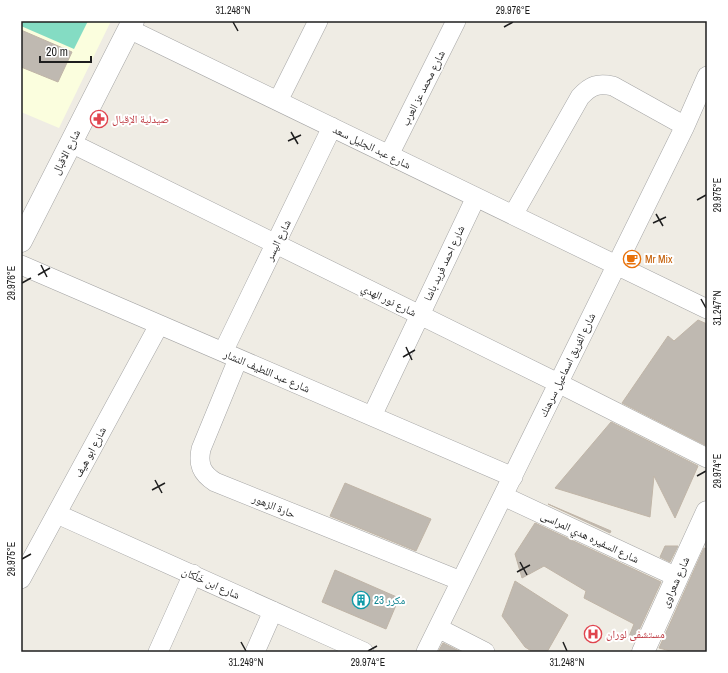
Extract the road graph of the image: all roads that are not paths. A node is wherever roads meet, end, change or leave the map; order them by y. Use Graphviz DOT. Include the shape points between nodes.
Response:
graph roads {
  1 [pos="318,21"];
  2 [pos="456,21"];
  3 [pos="131,25"];
  4 [pos="707,76"];
  5 [pos="278,101"];
  6 [pos="685,126"];
  7 [pos="332,127"];
  8 [pos="71,143"];
  9 [pos="389,155"];
  10 [pos="476,197"];
  11 [pos="513,215"];
  12 [pos="21,241"];
  13 [pos="276,244"];
  14 [pos="21,265"];
  15 [pos="616,265"];
  16 [pos="707,309"];
  17 [pos="420,315"];
  18 [pos="159,325"];
  19 [pos="231,356"];
  20 [pos="558,383"];
  21 [pos="372,416"];
  22 [pos="707,458"];
  23 [pos="512,477"];
  24 [pos="503,496"];
  25 [pos="707,512"];
  26 [pos="57,514"];
  27 [pos="193,574"];
  28 [pos="677,578"];
  29 [pos="21,579"];
  30 [pos="461,581"];
  31 [pos="273,611"];
  32 [pos="438,628"];
  33 [pos="158,652"];
  34 [pos="255,652"];
  35 [pos="364,652"];
  36 [pos="426,652"];
  37 [pos="486,652"];
  38 [pos="643,652"];
  1 -- 5 [label="street"];
  2 -- 9 [label="street, شارع محمد عز العرب"];
  3 -- 5 [label="street, شارع عبد الجليل سعد"];
  3 -- 8 [label="street, شارع الاقبال"];
  4 -- 6 [label="street, شارع الفريق اسماعيل سرهنك"];
  5 -- 7 [label="street, شارع عبد الجليل سعد"];
  6 -- 11 [label="street" via="613,86 595,85 580,96"];
  6 -- 15 [label="street, شارع الفريق اسماعيل سرهنك"];
  7 -- 9 [label="street, شارع عبد الجليل سعد"];
  7 -- 13 [label="street, شارع اليسر"];
  8 -- 12 [label="street, شارع الاقبال"];
  8 -- 13 [label="street, شارع نور الهدي"];
  9 -- 10 [label="street, شارع عبد الجليل سعد"];
  10 -- 11 [label="street, شارع عبد الجليل سعد"];
  10 -- 17 [label="street, شارع احمد فريد باشا"];
  11 -- 15 [label="street, شارع عبد الجليل سعد"];
  13 -- 17 [label="street, شارع نور الهدي"];
  13 -- 19 [label="street, شارع اليسر"];
  14 -- 18 [label="street, شارع عبد اللطيف النشار"];
  15 -- 16 [label="street, شارع عبد الجليل سعد"];
  15 -- 20 [label="street, شارع الفريق اسماعيل سرهنك"];
  17 -- 20 [label="street, شارع نور الهدي"];
  17 -- 21 [label="street, شارع احمد فريد باشا"];
  18 -- 19 [label="street, شارع عبد اللطيف النشار"];
  18 -- 26 [label="street, شارع ابو هيف"];
  19 -- 21 [label="street, شارع عبد اللطيف النشار"];
  19 -- 30 [label="street, حارة الزهور" via="199,457 203,472 208,478"];
  20 -- 22 [label="street, شارع نور الهدي"];
  20 -- 23 [label="street, شارع الفريق اسماعيل سرهنك"];
  21 -- 23 [label="street, شارع عبد اللطيف النشار"];
  23 -- 24 [label="street, شارع الفريق اسماعيل سرهنك"];
  24 -- 28 [label="street, شارع السفيره هدي المراسى"];
  24 -- 30 [label="street, شارع الفريق اسماعيل سرهنك"];
  25 -- 28 [label="street, شارع شعراوى"];
  26 -- 27 [label="street, شارع ابن خَلِّكان"];
  26 -- 29 [label="street, شارع ابو هيف"];
  27 -- 31 [label="street, شارع ابن خَلِّكان"];
  27 -- 33 [label="street"];
  28 -- 38 [label="street, شارع شعراوى"];
  30 -- 32 [label="street, شارع الفريق اسماعيل سرهنك"];
  31 -- 34 [label="street"];
  31 -- 35 [label="street, شارع ابن خَلِّكان"];
  32 -- 36 [label="street, شارع الفريق اسماعيل سرهنك"];
  32 -- 37 [label="street"];
}
